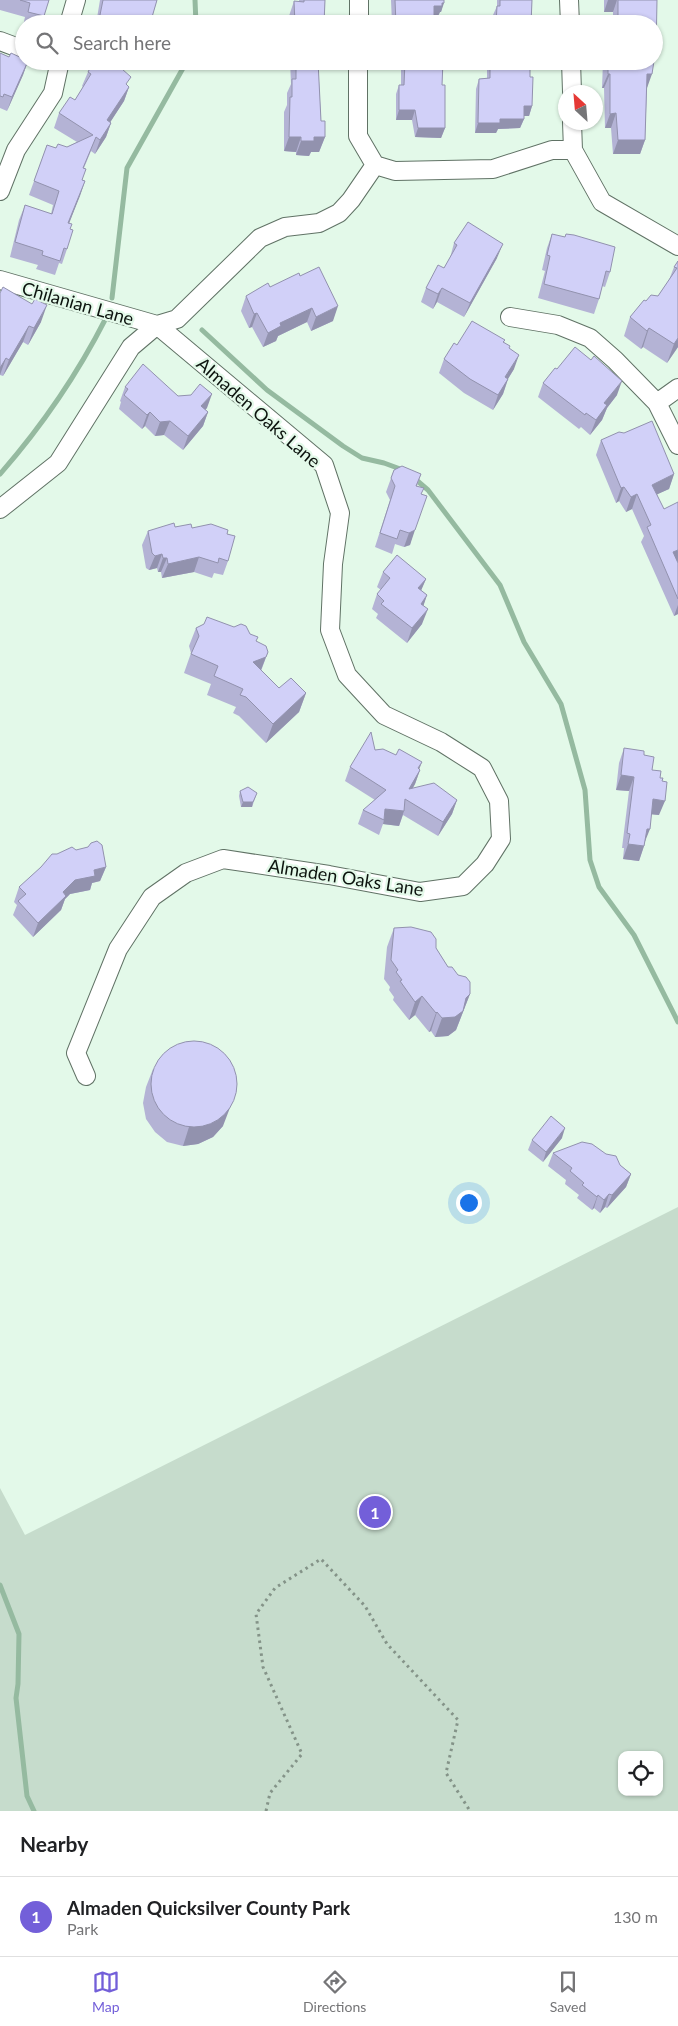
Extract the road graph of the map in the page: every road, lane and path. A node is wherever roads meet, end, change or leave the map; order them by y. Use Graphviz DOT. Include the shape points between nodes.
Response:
graph roads {
  1 [pos="76,0"];
  2 [pos="359,0"];
  3 [pos="570,0"];
  4 [pos="72,15"];
  5 [pos="358,15"];
  6 [pos="570,15"];
  7 [pos="0,41"];
  8 [pos="15,47"];
  9 [pos="58,70"];
  10 [pos="358,70"];
  11 [pos="571,70"];
  12 [pos="572,85"];
  13 [pos="572,130"];
  14 [pos="573,150"];
  15 [pos="375,164"];
  16 [pos="0,191"];
  17 [pos="678,246"];
  18 [pos="0,280"];
  19 [pos="510,317"];
  20 [pos="157,325"];
  21 [pos="678,388"];
  22 [pos="658,403"];
  23 [pos="678,445"];
  24 [pos="0,509"];
  25 [pos="86,1076"];
  26 [pos="266,1811"];
  27 [pos="470,1811"];
  1 -- 4 [label="street"];
  2 -- 5 [label="street"];
  3 -- 6 [label="street"];
  7 -- 8 [label="street"];
  9 -- 16 [label="street" via="54,94 16,150"];
  10 -- 15 [label="street" via="358,136"];
  11 -- 12 [label="street"];
  13 -- 14 [label="street"];
  14 -- 15 [label="street" via="552,150 493,169 395,171"];
  14 -- 17 [label="street" via="602,202"];
  15 -- 20 [label="street" via="339,213 319,223 285,227 260,238 177,319"];
  18 -- 20 [label="street, Chilanian Lane"];
  19 -- 22 [label="street" via="558,325 590,338"];
  20 -- 24 [label="street" via="132,347 58,463"];
  20 -- 25 [label="street, Almaden Oaks Lane" via="324,465 340,513 333,564 330,630 347,675 384,715 442,742 482,768 498,801 501,839 485,864 463,886 420,892 223,858 186,874 152,897 118,949 76,1053"];
  21 -- 22 [label="street"];
  22 -- 23 [label="street"];
  26 -- 27 [label="path" via="270,1793 302,1754 263,1667 256,1614 275,1588 321,1559 365,1606 387,1644 458,1720 446,1773"];
}
